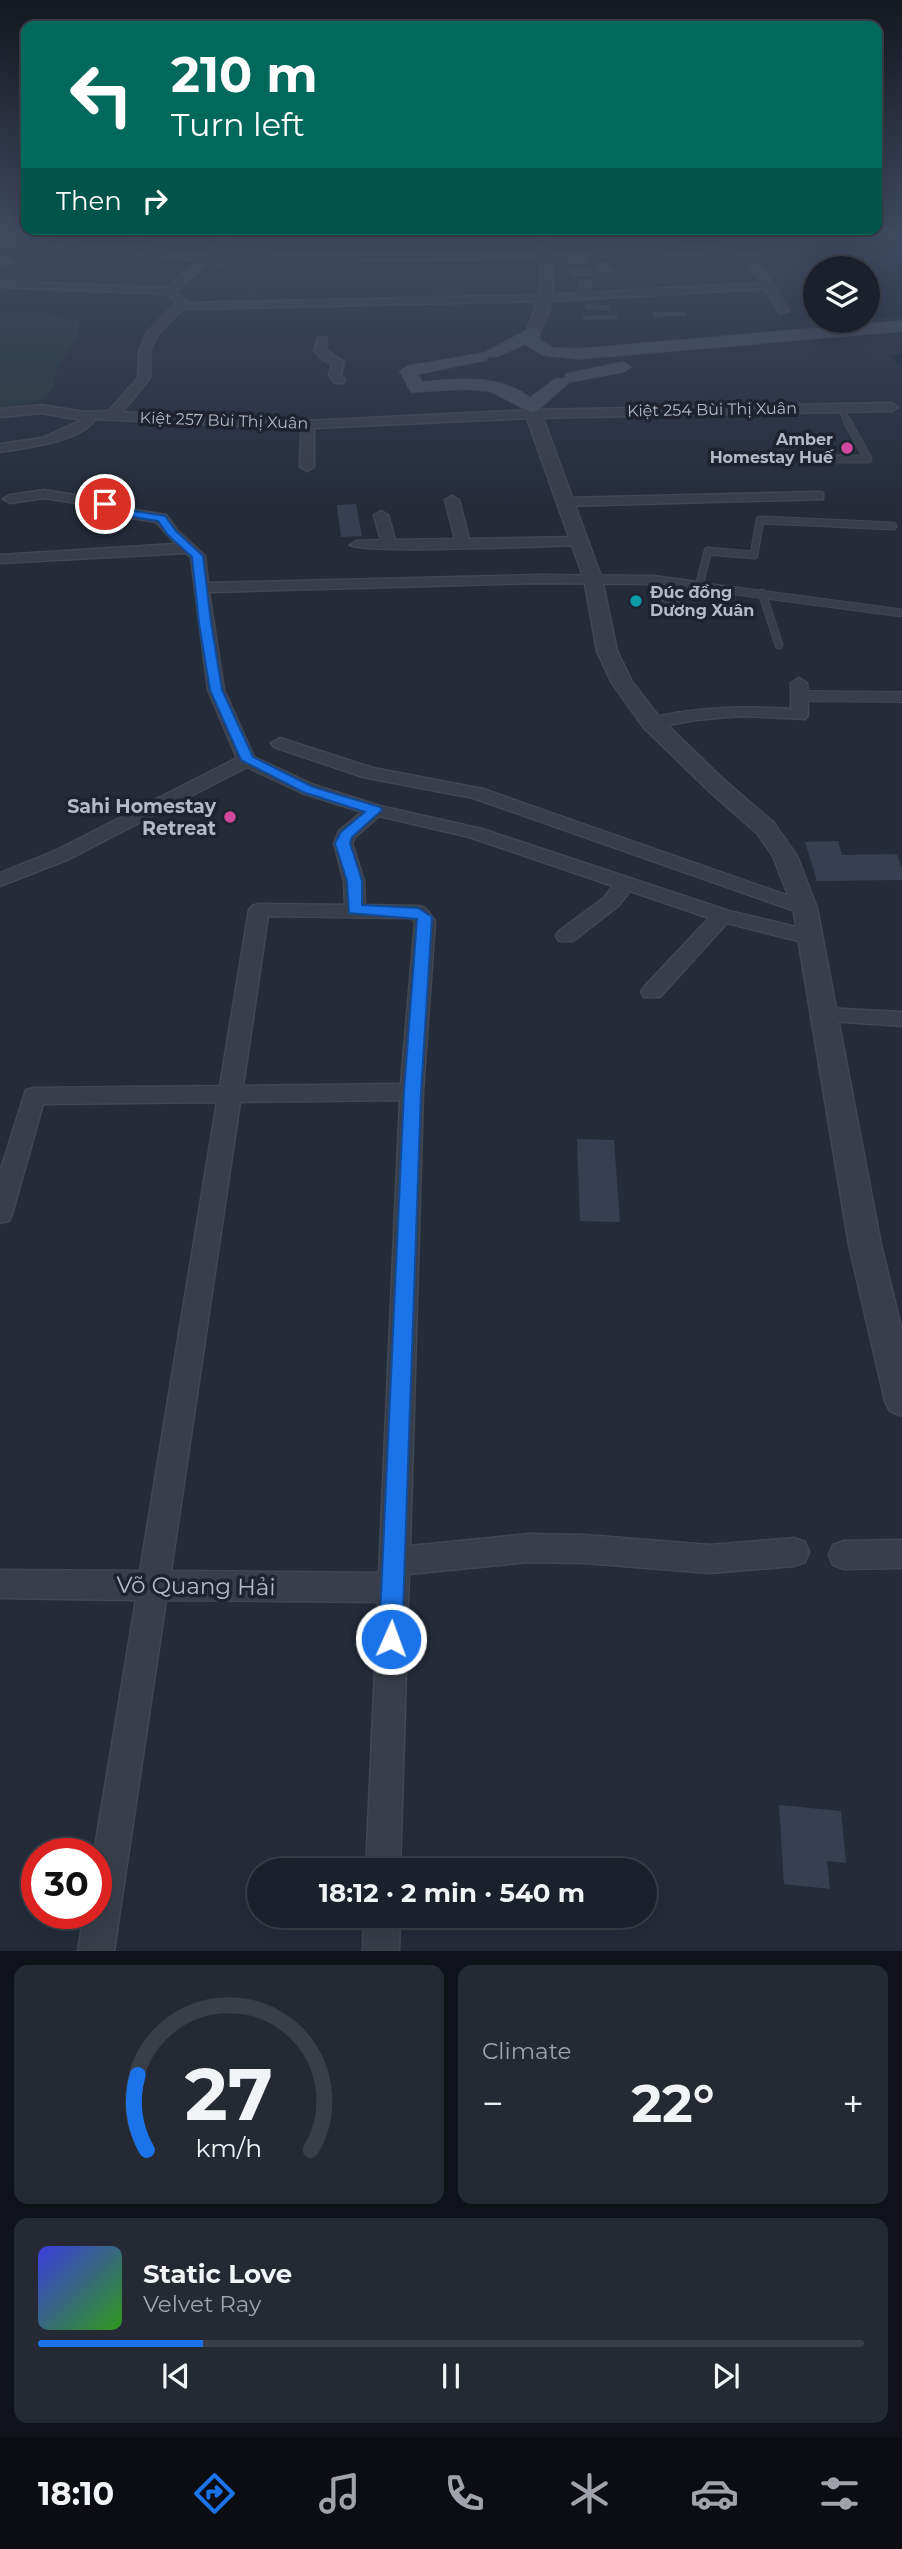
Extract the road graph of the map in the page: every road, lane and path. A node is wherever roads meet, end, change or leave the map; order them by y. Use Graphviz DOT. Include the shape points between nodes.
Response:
graph roads {
  1 [pos="162,323"];
  2 [pos="537,323"];
  3 [pos="902,324"];
  4 [pos="533,332"];
  5 [pos="322,340"];
  6 [pos="902,342"];
  7 [pos="554,354"];
  8 [pos="486,355"];
  9 [pos="608,361"];
  10 [pos="670,363"];
  11 [pos="636,367"];
  12 [pos="339,380"];
  13 [pos="567,380"];
  14 [pos="493,385"];
  15 [pos="840,407"];
  16 [pos="892,407"];
  17 [pos="532,410"];
  18 [pos="0,413"];
  19 [pos="113,415"];
  20 [pos="85,416"];
  21 [pos="307,425"];
  22 [pos="0,448"];
  23 [pos="813,459"];
  24 [pos="307,467"];
  25 [pos="818,496"];
  26 [pos="10,499"];
  27 [pos="452,500"];
  28 [pos="566,502"];
  29 [pos="381,515"];
  30 [pos="893,526"];
  31 [pos="578,541"];
  32 [pos="463,543"];
  33 [pos="357,545"];
  34 [pos="388,545"];
  35 [pos="189,548"];
  36 [pos="0,559"];
  37 [pos="593,579"];
  38 [pos="699,586"];
  39 [pos="201,588"];
  40 [pos="762,593"];
  41 [pos="902,613"];
  42 [pos="779,645"];
  43 [pos="799,690"];
  44 [pos="902,697"];
  45 [pos="652,723"];
  46 [pos="281,743"];
  47 [pos="247,760"];
  48 [pos="375,810"];
  49 [pos="0,880"];
  50 [pos="626,883"];
  51 [pos="805,908"];
  52 [pos="355,910"];
  53 [pos="723,916"];
  54 [pos="566,936"];
  55 [pos="810,937"];
  56 [pos="652,992"];
  57 [pos="824,1015"];
  58 [pos="902,1019"];
  59 [pos="412,1092"];
  60 [pos="230,1094"];
  61 [pos="0,1214"];
  62 [pos="902,1401"];
  63 [pos="794,1552"];
  64 [pos="902,1554"];
  65 [pos="844,1555"];
  66 [pos="393,1575"];
  67 [pos="0,1584"];
  68 [pos="153,1585"];
  69 [pos="383,1858"];
  70 [pos="382,1928"];
  71 [pos="96,1951"];
  72 [pos="381,1951"];
  1 -- 19 [label="street" via="147,338 142,357 144,378"];
  2 -- 4 [label="street"];
  3 -- 9 [label="main road" via="767,336"];
  4 -- 7 [label="main road" via="532,342"];
  4 -- 8 [label="main road"];
  5 -- 12 [label="street" via="320,351 338,362 335,375"];
  6 -- 10 [label="main road"];
  7 -- 8 [label="main road" via="523,350"];
  7 -- 9 [label="main road"];
  7 -- 13 [label="main road" via="574,365 576,371"];
  8 -- 14 [label="main road" via="470,369 481,381"];
  8 -- 14 [label="main road" via="408,371 417,388"];
  9 -- 11 [label="main road"];
  9 -- 13 [label="main road"];
  13 -- 14 [label="main road" via="529,389"];
  13 -- 17 [label="main road" via="543,394"];
  14 -- 17 [label="main road" via="518,395"];
  15 -- 16 [label="street, Kiệt 254 Bùi Thị Xuân"];
  15 -- 17 [label="street, Kiệt 254 Bùi Thị Xuân"];
  15 -- 23 [label="lane" via="868,459"];
  17 -- 21 [label="street, Kiệt 257 Bùi Thị Xuân"];
  17 -- 28 [label="street"];
  18 -- 20 [label="street, Kiệt 257 Bùi Thị Xuân" via="41,409"];
  19 -- 20 [label="street, Kiệt 257 Bùi Thị Xuân"];
  19 -- 21 [label="street, Kiệt 257 Bùi Thị Xuân"];
  20 -- 22 [label="street" via="86,424 45,441"];
  21 -- 24 [label="street"];
  25 -- 28 [label="street"];
  26 -- 35 [label="street" via="44,494 161,518"];
  27 -- 32 [label="street"];
  28 -- 31 [label="street"];
  29 -- 34 [label="street"];
  30 -- 38 [label="lane" via="760,520 754,555 708,551"];
  31 -- 32 [label="street"];
  31 -- 37 [label="street"];
  32 -- 34 [label="street"];
  33 -- 34 [label="street"];
  35 -- 36 [label="street"];
  35 -- 39 [label="street" via="198,556"];
  37 -- 38 [label="street"];
  37 -- 39 [label="street"];
  37 -- 45 [label="street" via="607,651 622,683"];
  38 -- 40 [label="lane"];
  39 -- 47 [label="street" via="216,690"];
  40 -- 41 [label="lane"];
  40 -- 42 [label="lane"];
  43 -- 44 [label="lane"];
  43 -- 45 [label="street" via="799,715 741,711"];
  45 -- 51 [label="street" via="766,828 785,856"];
  46 -- 51 [label="street" via="369,773 477,793"];
  47 -- 48 [label="street" via="308,789"];
  47 -- 49 [label="street" via="62,855"];
  48 -- 50 [label="street" via="475,832"];
  48 -- 52 [label="street" via="342,843 354,881"];
  50 -- 53 [label="street"];
  50 -- 54 [label="street" via="611,902"];
  51 -- 55 [label="street"];
  52 -- 59 [label="street" via="422,914 425,921"];
  52 -- 60 [label="street" via="259,909"];
  53 -- 55 [label="street"];
  53 -- 56 [label="street"];
  55 -- 57 [label="street"];
  57 -- 58 [label="street"];
  57 -- 62 [label="street" via="865,1245"];
  59 -- 60 [label="street"];
  59 -- 66 [label="street"];
  60 -- 61 [label="street" via="34,1096"];
  60 -- 68 [label="street"];
  63 -- 66 [label="street, Võ Quang Hải" via="710,1559 529,1548"];
  64 -- 65 [label="street"];
  66 -- 68 [label="street, Võ Quang Hải"];
  66 -- 69 [label="street"];
  67 -- 68 [label="street, Võ Quang Hải"];
  68 -- 71 [label="street"];
  70 -- 72 [label="street"];
}
